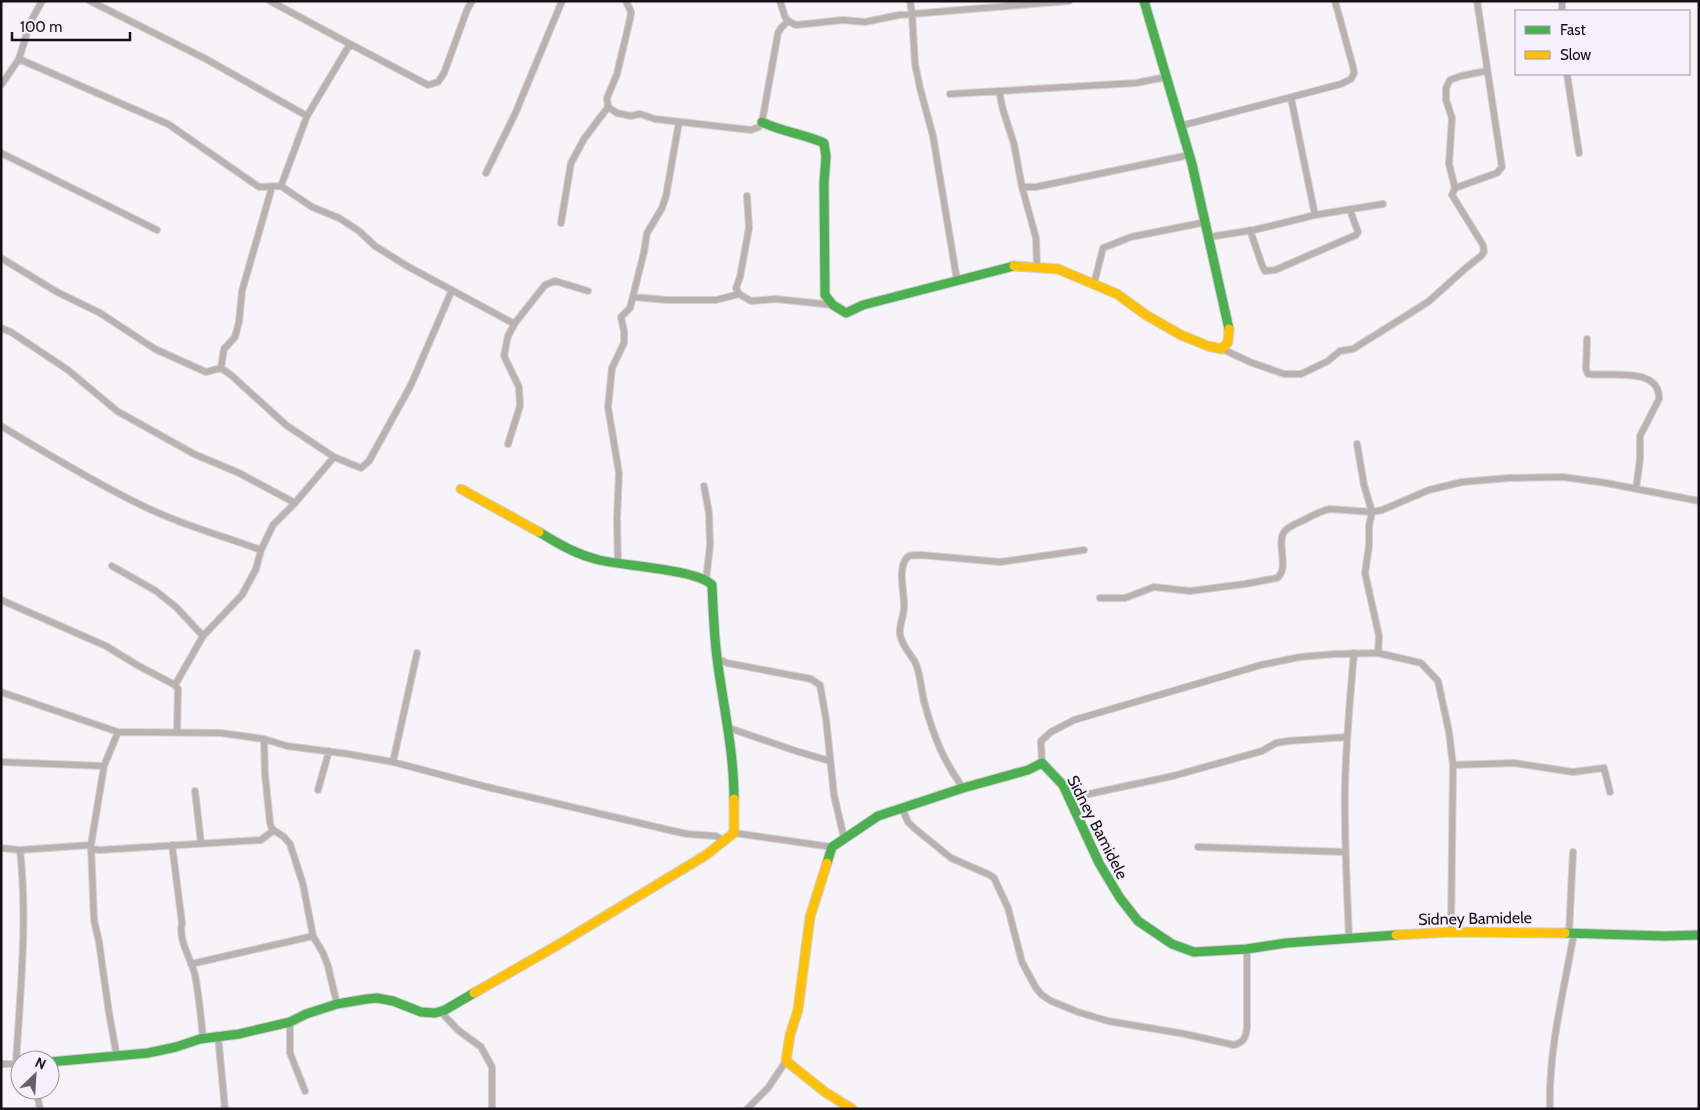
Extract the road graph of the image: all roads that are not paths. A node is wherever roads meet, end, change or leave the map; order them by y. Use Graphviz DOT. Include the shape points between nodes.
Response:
graph roads {
  1 [pos="42,1"];
  2 [pos="90,1"];
  3 [pos="270,1"];
  4 [pos="472,1"];
  5 [pos="562,1"];
  6 [pos="626,1"];
  7 [pos="780,1"];
  8 [pos="910,1"];
  9 [pos="1068,1"];
  10 [pos="1144,1"];
  11 [pos="1335,1"];
  12 [pos="1476,1"];
  13 [pos="912,14"];
  14 [pos="788,21"];
  15 [pos="350,44"];
  16 [pos="19,59"];
  17 [pos="1486,71"];
  18 [pos="1567,75"];
  19 [pos="1166,77"];
  20 [pos="1,85"];
  21 [pos="1000,92"];
  22 [pos="950,94"];
  23 [pos="1291,98"];
  24 [pos="608,107"];
  25 [pos="307,116"];
  26 [pos="679,122"];
  27 [pos="762,122"];
  28 [pos="1180,126"];
  29 [pos="1,153"];
  30 [pos="1579,153"];
  31 [pos="1189,155"];
  32 [pos="486,173"];
  33 [pos="281,186"];
  34 [pos="272,187"];
  35 [pos="1022,187"];
  36 [pos="1455,188"];
  37 [pos="747,196"];
  38 [pos="1383,204"];
  39 [pos="1350,210"];
  40 [pos="1315,216"];
  41 [pos="1206,222"];
  42 [pos="561,224"];
  43 [pos="157,230"];
  44 [pos="1250,230"];
  45 [pos="1209,237"];
  46 [pos="1,258"];
  47 [pos="1037,267"];
  48 [pos="957,280"];
  49 [pos="1094,284"];
  50 [pos="452,290"];
  51 [pos="588,291"];
  52 [pos="739,294"];
  53 [pos="633,297"];
  54 [pos="833,306"];
  55 [pos="514,323"];
  56 [pos="1,328"];
  57 [pos="1587,339"];
  58 [pos="1225,346"];
  59 [pos="221,368"];
  60 [pos="1,426"];
  61 [pos="508,444"];
  62 [pos="1357,444"];
  63 [pos="334,457"];
  64 [pos="704,486"];
  65 [pos="461,489"];
  66 [pos="1636,489"];
  67 [pos="1699,502"];
  68 [pos="295,503"];
  69 [pos="1372,512"];
  70 [pos="261,550"];
  71 [pos="1084,550"];
  72 [pos="618,563"];
  73 [pos="112,566"];
  74 [pos="706,581"];
  75 [pos="1100,598"];
  76 [pos="1,600"];
  77 [pos="203,636"];
  78 [pos="417,653"];
  79 [pos="1354,653"];
  80 [pos="1378,653"];
  81 [pos="717,658"];
  82 [pos="727,663"];
  83 [pos="719,670"];
  84 [pos="175,685"];
  85 [pos="1,692"];
  86 [pos="729,728"];
  87 [pos="118,732"];
  88 [pos="177,732"];
  89 [pos="1347,738"];
  90 [pos="264,739"];
  91 [pos="329,751"];
  92 [pos="830,761"];
  93 [pos="1,762"];
  94 [pos="393,762"];
  95 [pos="1042,763"];
  96 [pos="1454,764"];
  97 [pos="104,766"];
  98 [pos="963,788"];
  99 [pos="318,790"];
  100 [pos="194,791"];
  101 [pos="1610,792"];
  102 [pos="1070,798"];
  103 [pos="902,808"];
  104 [pos="274,830"];
  105 [pos="734,833"];
  106 [pos="844,838"];
  107 [pos="724,841"];
  108 [pos="201,844"];
  109 [pos="172,845"];
  110 [pos="92,847"];
  111 [pos="832,847"];
  112 [pos="1198,847"];
  113 [pos="1,848"];
  114 [pos="20,850"];
  115 [pos="1345,852"];
  116 [pos="1573,852"];
  117 [pos="1452,932"];
  118 [pos="1571,933"];
  119 [pos="1699,935"];
  120 [pos="313,936"];
  121 [pos="1350,938"];
  122 [pos="1247,949"];
  123 [pos="191,964"];
  124 [pos="336,1004"];
  125 [pos="440,1011"];
  126 [pos="290,1022"];
  127 [pos="218,1035"];
  128 [pos="203,1038"];
  129 [pos="19,1050"];
  130 [pos="118,1057"];
  131 [pos="60,1061"];
  132 [pos="786,1061"];
  133 [pos="305,1091"];
  134 [pos="225,1109"];
  135 [pos="492,1109"];
  136 [pos="747,1109"];
  137 [pos="852,1109"];
  138 [pos="1550,1109"];
  1 -- 16 [label="street" via="30,23"];
  2 -- 25 [label="street" via="206,59"];
  3 -- 15 [label="street"];
  4 -- 15 [label="street" via="438,82 428,85"];
  5 -- 32 [label="street" via="515,114"];
  6 -- 24 [label="street" via="630,19 617,74 607,98"];
  7 -- 14 [label="street"];
  8 -- 13 [label="street"];
  9 -- 13 [label="street"];
  10 -- 19 [label="street"];
  11 -- 23 [label="street" via="1354,73 1351,79 1341,84"];
  12 -- 17 [label="street"];
  13 -- 14 [label="street" via="865,22 843,20 796,25"];
  13 -- 48 [label="street" via="915,64 932,136"];
  14 -- 27 [label="street" via="776,41"];
  15 -- 25 [label="street"];
  16 -- 20 [label="street"];
  16 -- 34 [label="street" via="168,124 259,188"];
  17 -- 36 [label="street" via="1450,80 1446,88 1452,118 1449,164"];
  17 -- 36 [label="street" via="1502,167 1497,173"];
  18 -- 30 [label="street"];
  19 -- 21 [label="street" via="1136,83"];
  19 -- 28 [label="street"];
  21 -- 22 [label="street"];
  21 -- 35 [label="street"];
  23 -- 28 [label="street"];
  23 -- 40 [label="street"];
  24 -- 26 [label="street" via="631,116 640,114"];
  24 -- 42 [label="street" via="571,163"];
  25 -- 33 [label="street"];
  26 -- 27 [label="street" via="751,130"];
  26 -- 53 [label="street" via="666,196 647,233"];
  27 -- 54 [label="street" via="776,129 820,140 825,145 825,295"];
  28 -- 31 [label="street"];
  29 -- 43 [label="street"];
  31 -- 35 [label="street" via="1043,186"];
  31 -- 41 [label="street"];
  33 -- 34 [label="street"];
  33 -- 50 [label="street" via="312,207 339,218 407,266"];
  34 -- 59 [label="street" via="242,291 235,337 224,349"];
  35 -- 47 [label="street" via="1036,238"];
  36 -- 58 [label="street" via="1452,195 1484,252 1428,302 1353,349 1340,351 1328,361 1301,374 1284,374 1250,362 1231,353"];
  37 -- 52 [label="street" via="749,228 736,288"];
  38 -- 39 [label="street"];
  39 -- 40 [label="street"];
  39 -- 44 [label="street" via="1358,228 1356,235 1275,270 1266,271 1262,266"];
  40 -- 44 [label="street"];
  41 -- 45 [label="street"];
  41 -- 49 [label="street" via="1131,238 1104,248"];
  44 -- 45 [label="street"];
  45 -- 58 [label="street" via="1229,332"];
  46 -- 59 [label="street" via="57,292 100,313 154,348 206,372"];
  47 -- 48 [label="street" via="1011,266"];
  47 -- 49 [label="street" via="1058,269"];
  48 -- 54 [label="street" via="863,305 846,313"];
  49 -- 58 [label="street" via="1117,294 1181,335 1208,346"];
  50 -- 55 [label="street"];
  50 -- 63 [label="street" via="412,385 369,461 361,468"];
  51 -- 55 [label="street" via="555,280 545,284"];
  52 -- 53 [label="street" via="716,300"];
  52 -- 54 [label="street" via="751,301 776,299"];
  53 -- 72 [label="street" via="630,308 622,317 624,343 612,368 608,407 619,473"];
  55 -- 61 [label="street" via="504,356 519,387 520,406"];
  56 -- 68 [label="street" via="68,370 117,411 194,454 239,473"];
  57 -- 66 [label="street" via="1588,374 1644,376 1659,394 1640,436"];
  59 -- 63 [label="street" via="286,425"];
  60 -- 70 [label="street" via="137,504"];
  62 -- 69 [label="street"];
  63 -- 68 [label="street"];
  64 -- 74 [label="street" via="710,545"];
  65 -- 72 [label="street" via="566,549"];
  66 -- 67 [label="street"];
  66 -- 69 [label="street" via="1563,477 1486,479 1430,490"];
  68 -- 70 [label="street" via="273,525"];
  69 -- 75 [label="street" via="1323,510 1288,529 1282,537 1282,571 1277,578 1197,591 1154,587 1125,598"];
  69 -- 80 [label="street" via="1365,573 1380,636"];
  70 -- 77 [label="street" via="256,569 242,595"];
  71 -- 98 [label="street" via="1000,562 921,555 910,556 904,561 904,612 900,635 915,662 940,751"];
  72 -- 74 [label="street" via="693,575"];
  73 -- 77 [label="street" via="156,592"];
  74 -- 81 [label="street" via="712,585"];
  76 -- 84 [label="street" via="106,646"];
  77 -- 84 [label="street"];
  78 -- 94 [label="street"];
  79 -- 80 [label="street"];
  79 -- 89 [label="street"];
  79 -- 95 [label="street" via="1300,657 1261,665 1074,720 1041,740"];
  80 -- 96 [label="street" via="1421,663 1438,681"];
  81 -- 82 [label="street"];
  81 -- 83 [label="street"];
  82 -- 83 [label="street"];
  82 -- 92 [label="street" via="815,680 823,695"];
  83 -- 86 [label="street"];
  84 -- 88 [label="street" via="178,689"];
  85 -- 87 [label="street"];
  86 -- 92 [label="street"];
  86 -- 105 [label="street"];
  87 -- 88 [label="street"];
  87 -- 97 [label="street"];
  88 -- 90 [label="street"];
  89 -- 102 [label="street" via="1288,740 1262,751 1173,776"];
  89 -- 115 [label="street"];
  90 -- 91 [label="street" via="287,746"];
  90 -- 104 [label="street" via="270,823"];
  91 -- 94 [label="street"];
  91 -- 99 [label="street"];
  92 -- 106 [label="street"];
  93 -- 97 [label="street"];
  94 -- 107 [label="street" via="669,830 716,836"];
  95 -- 98 [label="street"];
  95 -- 102 [label="street, Sidney Bamidele" via="1063,784"];
  96 -- 101 [label="street" via="1514,763 1574,772 1604,768"];
  96 -- 117 [label="street"];
  97 -- 110 [label="street"];
  98 -- 103 [label="street"];
  100 -- 108 [label="street"];
  102 -- 122 [label="street, Sidney Bamidele" via="1112,888 1138,921 1172,944 1194,952"];
  103 -- 106 [label="street" via="878,816"];
  103 -- 122 [label="street" via="908,822 951,858 994,878 1008,908 1022,962 1036,988 1051,1001 1108,1021 1234,1045 1246,1037"];
  104 -- 108 [label="street" via="261,840"];
  104 -- 120 [label="street" via="290,844 303,884"];
  105 -- 107 [label="street"];
  105 -- 111 [label="street"];
  106 -- 111 [label="street"];
  107 -- 125 [label="street" via="556,946"];
  108 -- 109 [label="street"];
  109 -- 110 [label="street" via="100,850"];
  109 -- 123 [label="street" via="182,923 180,930"];
  110 -- 114 [label="street"];
  110 -- 130 [label="street" via="94,920"];
  111 -- 132 [label="street" via="810,917 798,1010"];
  112 -- 115 [label="street"];
  113 -- 114 [label="street"];
  114 -- 129 [label="street" via="23,948"];
  115 -- 121 [label="street"];
  116 -- 118 [label="street"];
  117 -- 118 [label="street, Sidney Bamidele"];
  117 -- 121 [label="street, Sidney Bamidele"];
  118 -- 119 [label="street, Sidney Bamidele"];
  118 -- 138 [label="street" via="1551,1062"];
  120 -- 123 [label="street"];
  120 -- 124 [label="street" via="328,966"];
  121 -- 122 [label="street, Sidney Bamidele"];
  123 -- 128 [label="street"];
  124 -- 125 [label="street" via="377,998 421,1012"];
  124 -- 126 [label="street"];
  125 -- 135 [label="street" via="481,1047 492,1067"];
  126 -- 127 [label="street" via="239,1034"];
  126 -- 133 [label="street" via="290,1053"];
  127 -- 128 [label="street"];
  127 -- 134 [label="street"];
  128 -- 130 [label="street" via="157,1051"];
  130 -- 131 [label="street"];
  132 -- 136 [label="street" via="768,1088"];
  132 -- 137 [label="street"];
}
